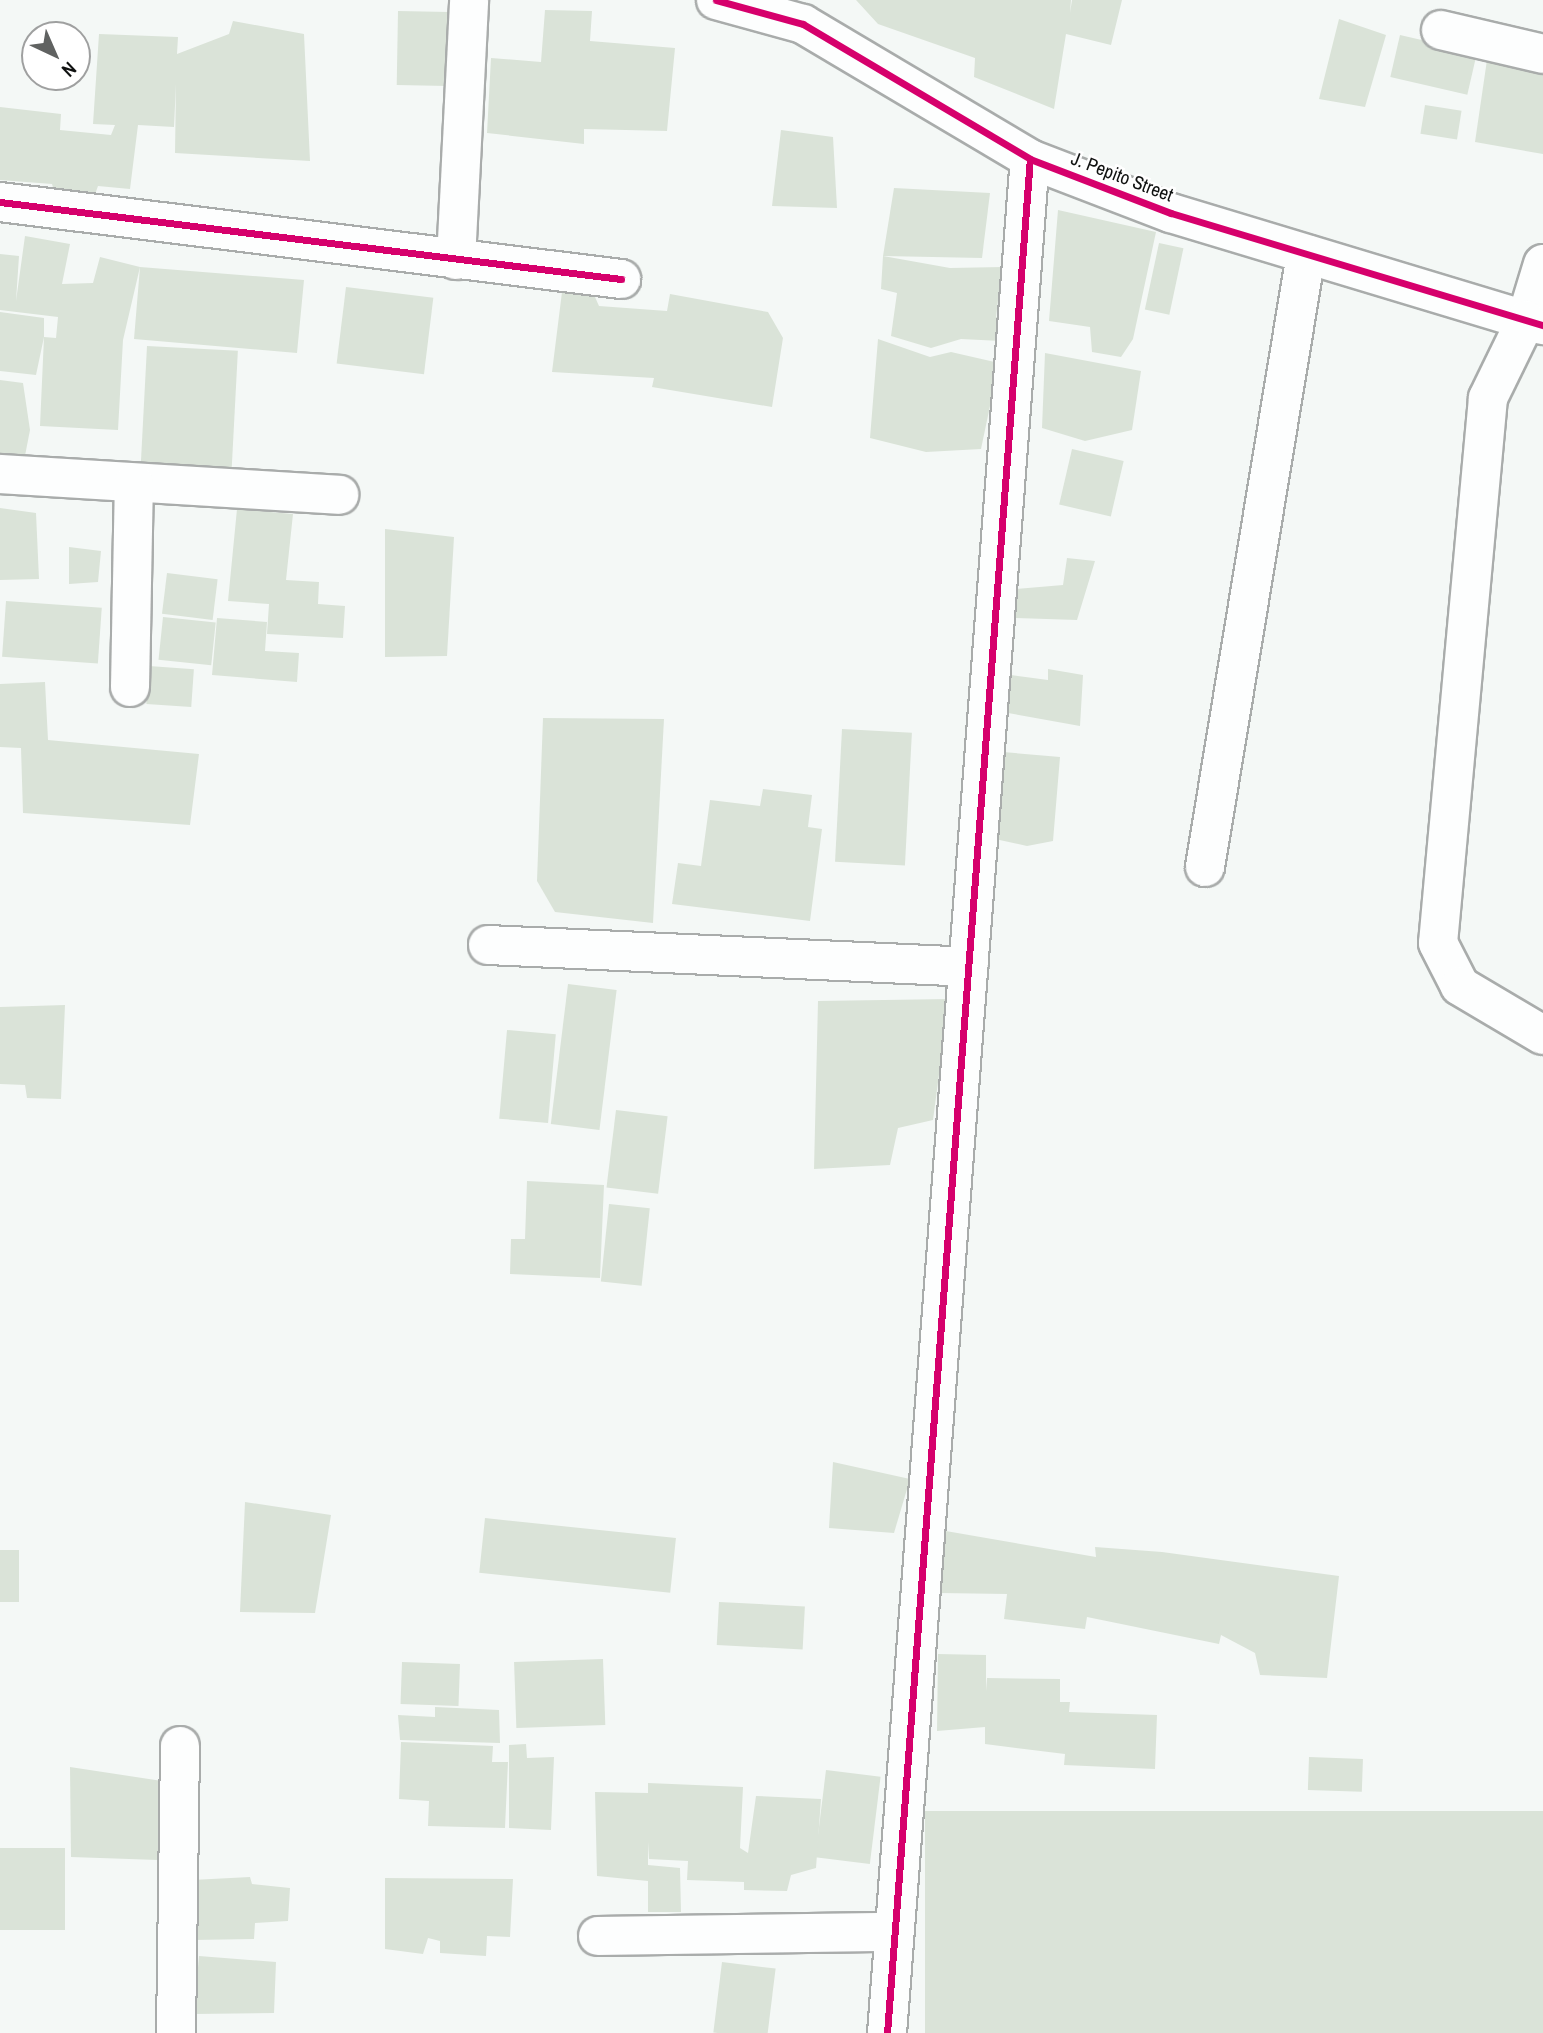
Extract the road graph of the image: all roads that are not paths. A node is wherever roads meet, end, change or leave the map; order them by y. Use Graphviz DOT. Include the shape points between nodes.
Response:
graph roads {
  1 [pos="469,0"];
  2 [pos="716,0"];
  3 [pos="803,12"];
  4 [pos="1441,30"];
  5 [pos="1543,54"];
  6 [pos="1030,159"];
  7 [pos="0,202"];
  8 [pos="1306,254"];
  9 [pos="456,260"];
  10 [pos="1543,264"];
  11 [pos="621,279"];
  12 [pos="1535,323"];
  13 [pos="0,474"];
  14 [pos="134,482"];
  15 [pos="339,495"];
  16 [pos="130,687"];
  17 [pos="1205,867"];
  18 [pos="488,945"];
  19 [pos="968,967"];
  20 [pos="1543,1035"];
  21 [pos="180,1746"];
  22 [pos="894,1932"];
  23 [pos="598,1936"];
  24 [pos="176,2033"];
  25 [pos="887,2033"];
  1 -- 9 [label="street"];
  2 -- 3 [label="street, J. Pepito Street"];
  3 -- 6 [label="street, J. Pepito Street"];
  4 -- 5 [label="street"];
  6 -- 8 [label="street, J. Pepito Street"];
  6 -- 19 [label="street"];
  7 -- 9 [label="street"];
  8 -- 12 [label="street, J. Pepito Street"];
  8 -- 17 [label="street"];
  9 -- 11 [label="street"];
  10 -- 12 [label="street"];
  12 -- 20 [label="street" via="1488,398 1438,943 1460,986"];
  13 -- 14 [label="street"];
  14 -- 15 [label="street"];
  14 -- 16 [label="street"];
  18 -- 19 [label="street"];
  19 -- 22 [label="street"];
  21 -- 24 [label="street"];
  22 -- 23 [label="street"];
  22 -- 25 [label="street"];
}
